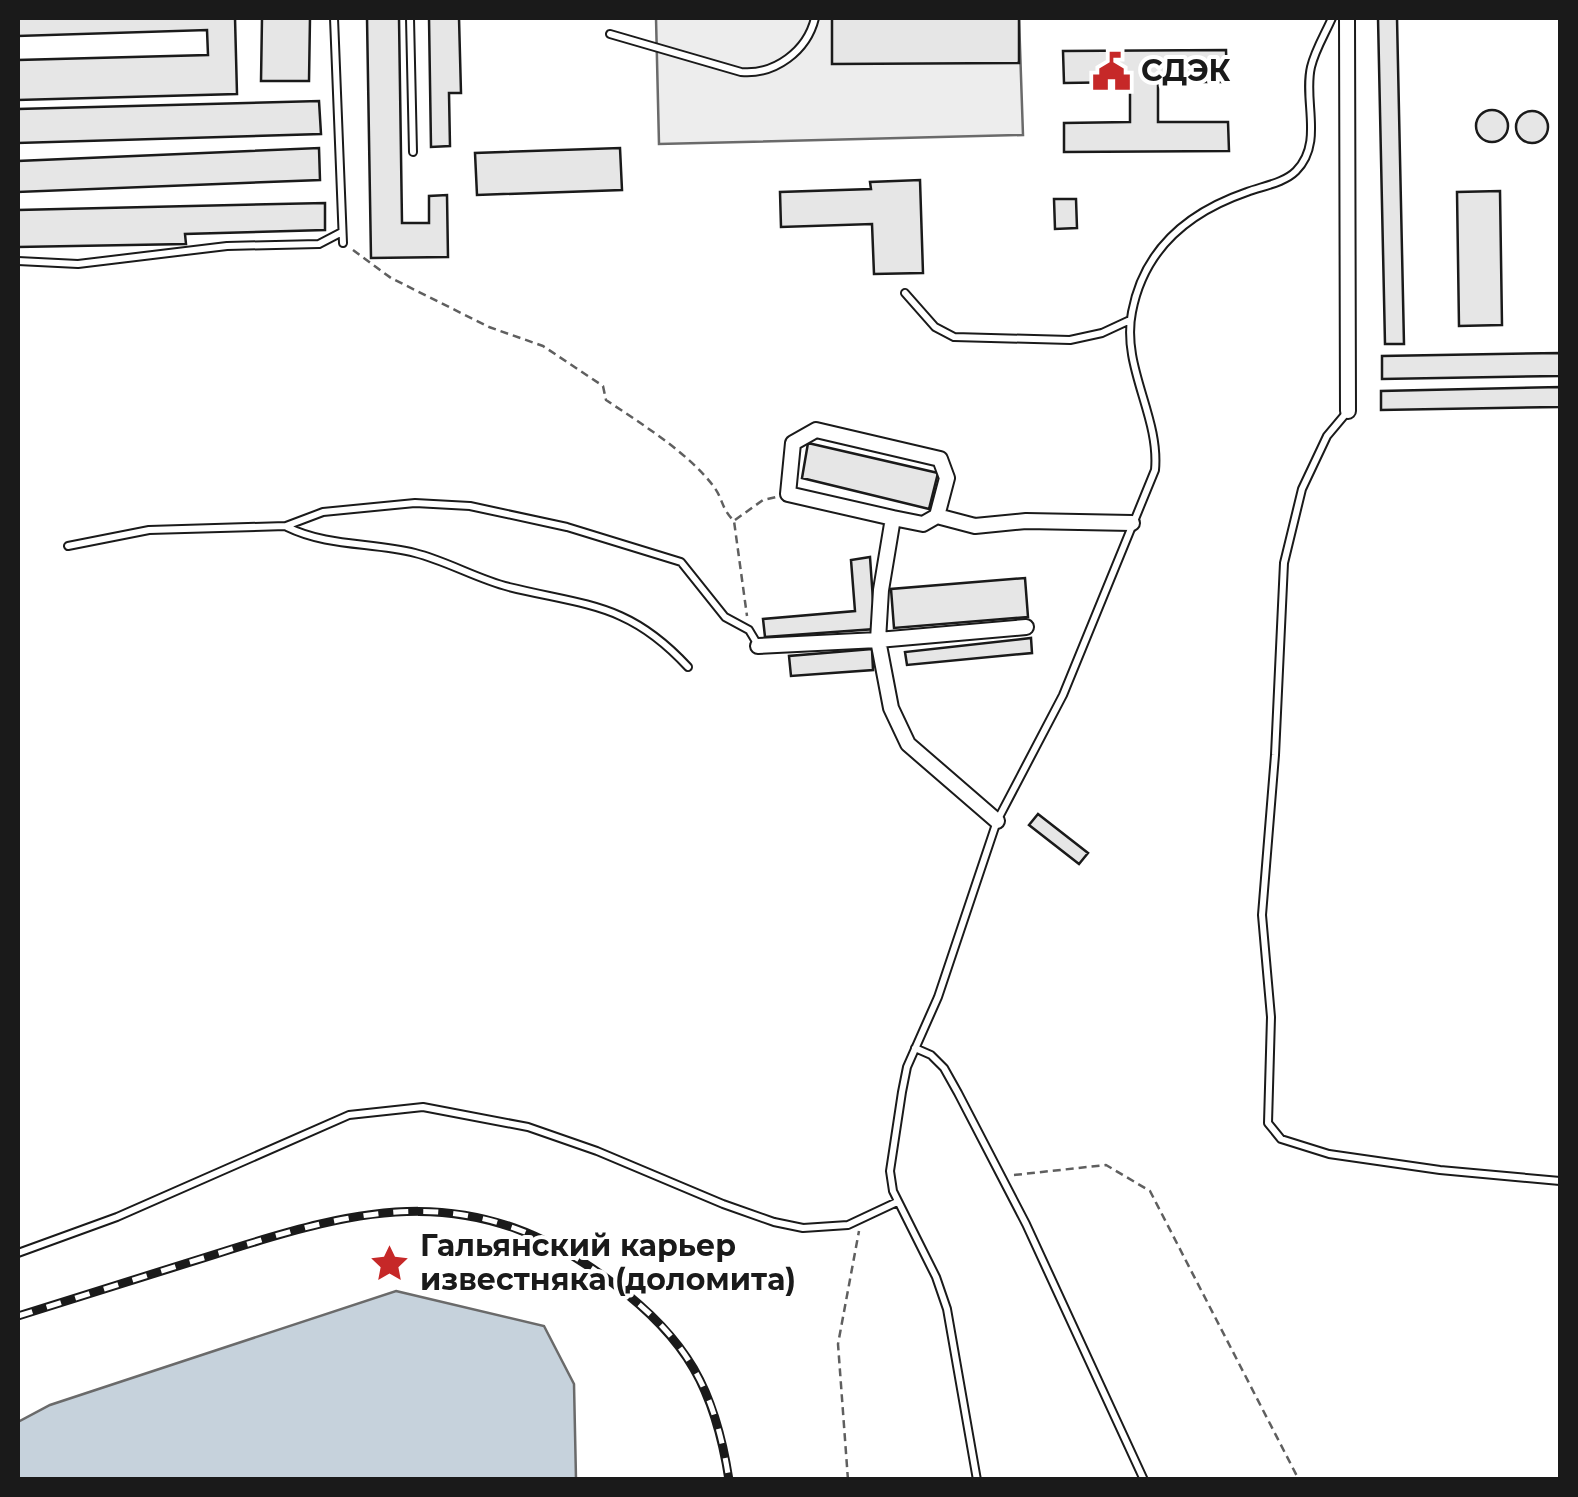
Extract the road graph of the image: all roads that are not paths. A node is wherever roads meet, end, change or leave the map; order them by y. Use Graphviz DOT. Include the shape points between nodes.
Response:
graph roads {
  1 [pos="334,18"];
  2 [pos="410,18"];
  3 [pos="815,18"];
  4 [pos="1332,18"];
  5 [pos="1347,18"];
  6 [pos="610,34"];
  7 [pos="413,152"];
  8 [pos="342,232"];
  9 [pos="344,244"];
  10 [pos="18,261"];
  11 [pos="905,293"];
  12 [pos="1130,320"];
  13 [pos="1348,411"];
  14 [pos="937,516"];
  15 [pos="893,518"];
  16 [pos="1132,523"];
  17 [pos="286,526"];
  18 [pos="68,546"];
  19 [pos="1026,626"];
  20 [pos="878,640"];
  21 [pos="758,646"];
  22 [pos="688,667"];
  23 [pos="997,821"];
  24 [pos="915,1048"];
  25 [pos="1560,1181"];
  26 [pos="897,1202"];
  27 [pos="18,1253"];
  28 [pos="978,1480"];
  29 [pos="1144,1480"];
  1 -- 8 [label="lane"];
  2 -- 7 [label="lane"];
  3 -- 6 [label="lane" via="799,50 758,74"];
  4 -- 12 [label="lane" via="1310,69 1312,126 1305,159 1287,178 1222,201 1175,230 1148,265"];
  5 -- 13 [label="street"];
  8 -- 9 [label="lane"];
  8 -- 10 [label="lane" via="319,244 226,246 78,264"];
  11 -- 12 [label="lane" via="954,338 1070,340"];
  12 -- 16 [label="lane" via="1134,365 1157,451"];
  13 -- 25 [label="lane" via="1326,436 1302,489 1284,563 1262,915 1271,1018 1268,1123 1281,1139 1329,1154"];
  14 -- 15 [label="street" via="923,524"];
  14 -- 15 [label="street" via="947,478 940,459 816,430 794,442 788,494"];
  14 -- 16 [label="street" via="975,526"];
  15 -- 20 [label="street"];
  16 -- 23 [label="lane" via="1063,695"];
  17 -- 18 [label="lane" via="149,530"];
  17 -- 21 [label="lane" via="323,512 415,503 528,519 681,562"];
  17 -- 22 [label="lane" via="312,539 414,552 507,586 580,600 634,620"];
  19 -- 20 [label="street"];
  20 -- 21 [label="street"];
  20 -- 23 [label="street" via="891,708 908,744"];
  23 -- 24 [label="lane" via="950,966"];
  24 -- 26 [label="lane" via="890,1171"];
  24 -- 29 [label="lane" via="944,1068 1001,1175"];
  26 -- 27 [label="lane" via="862,1220 825,1228 774,1222 528,1127 423,1107 349,1115"];
  26 -- 28 [label="lane" via="948,1309"];
}
